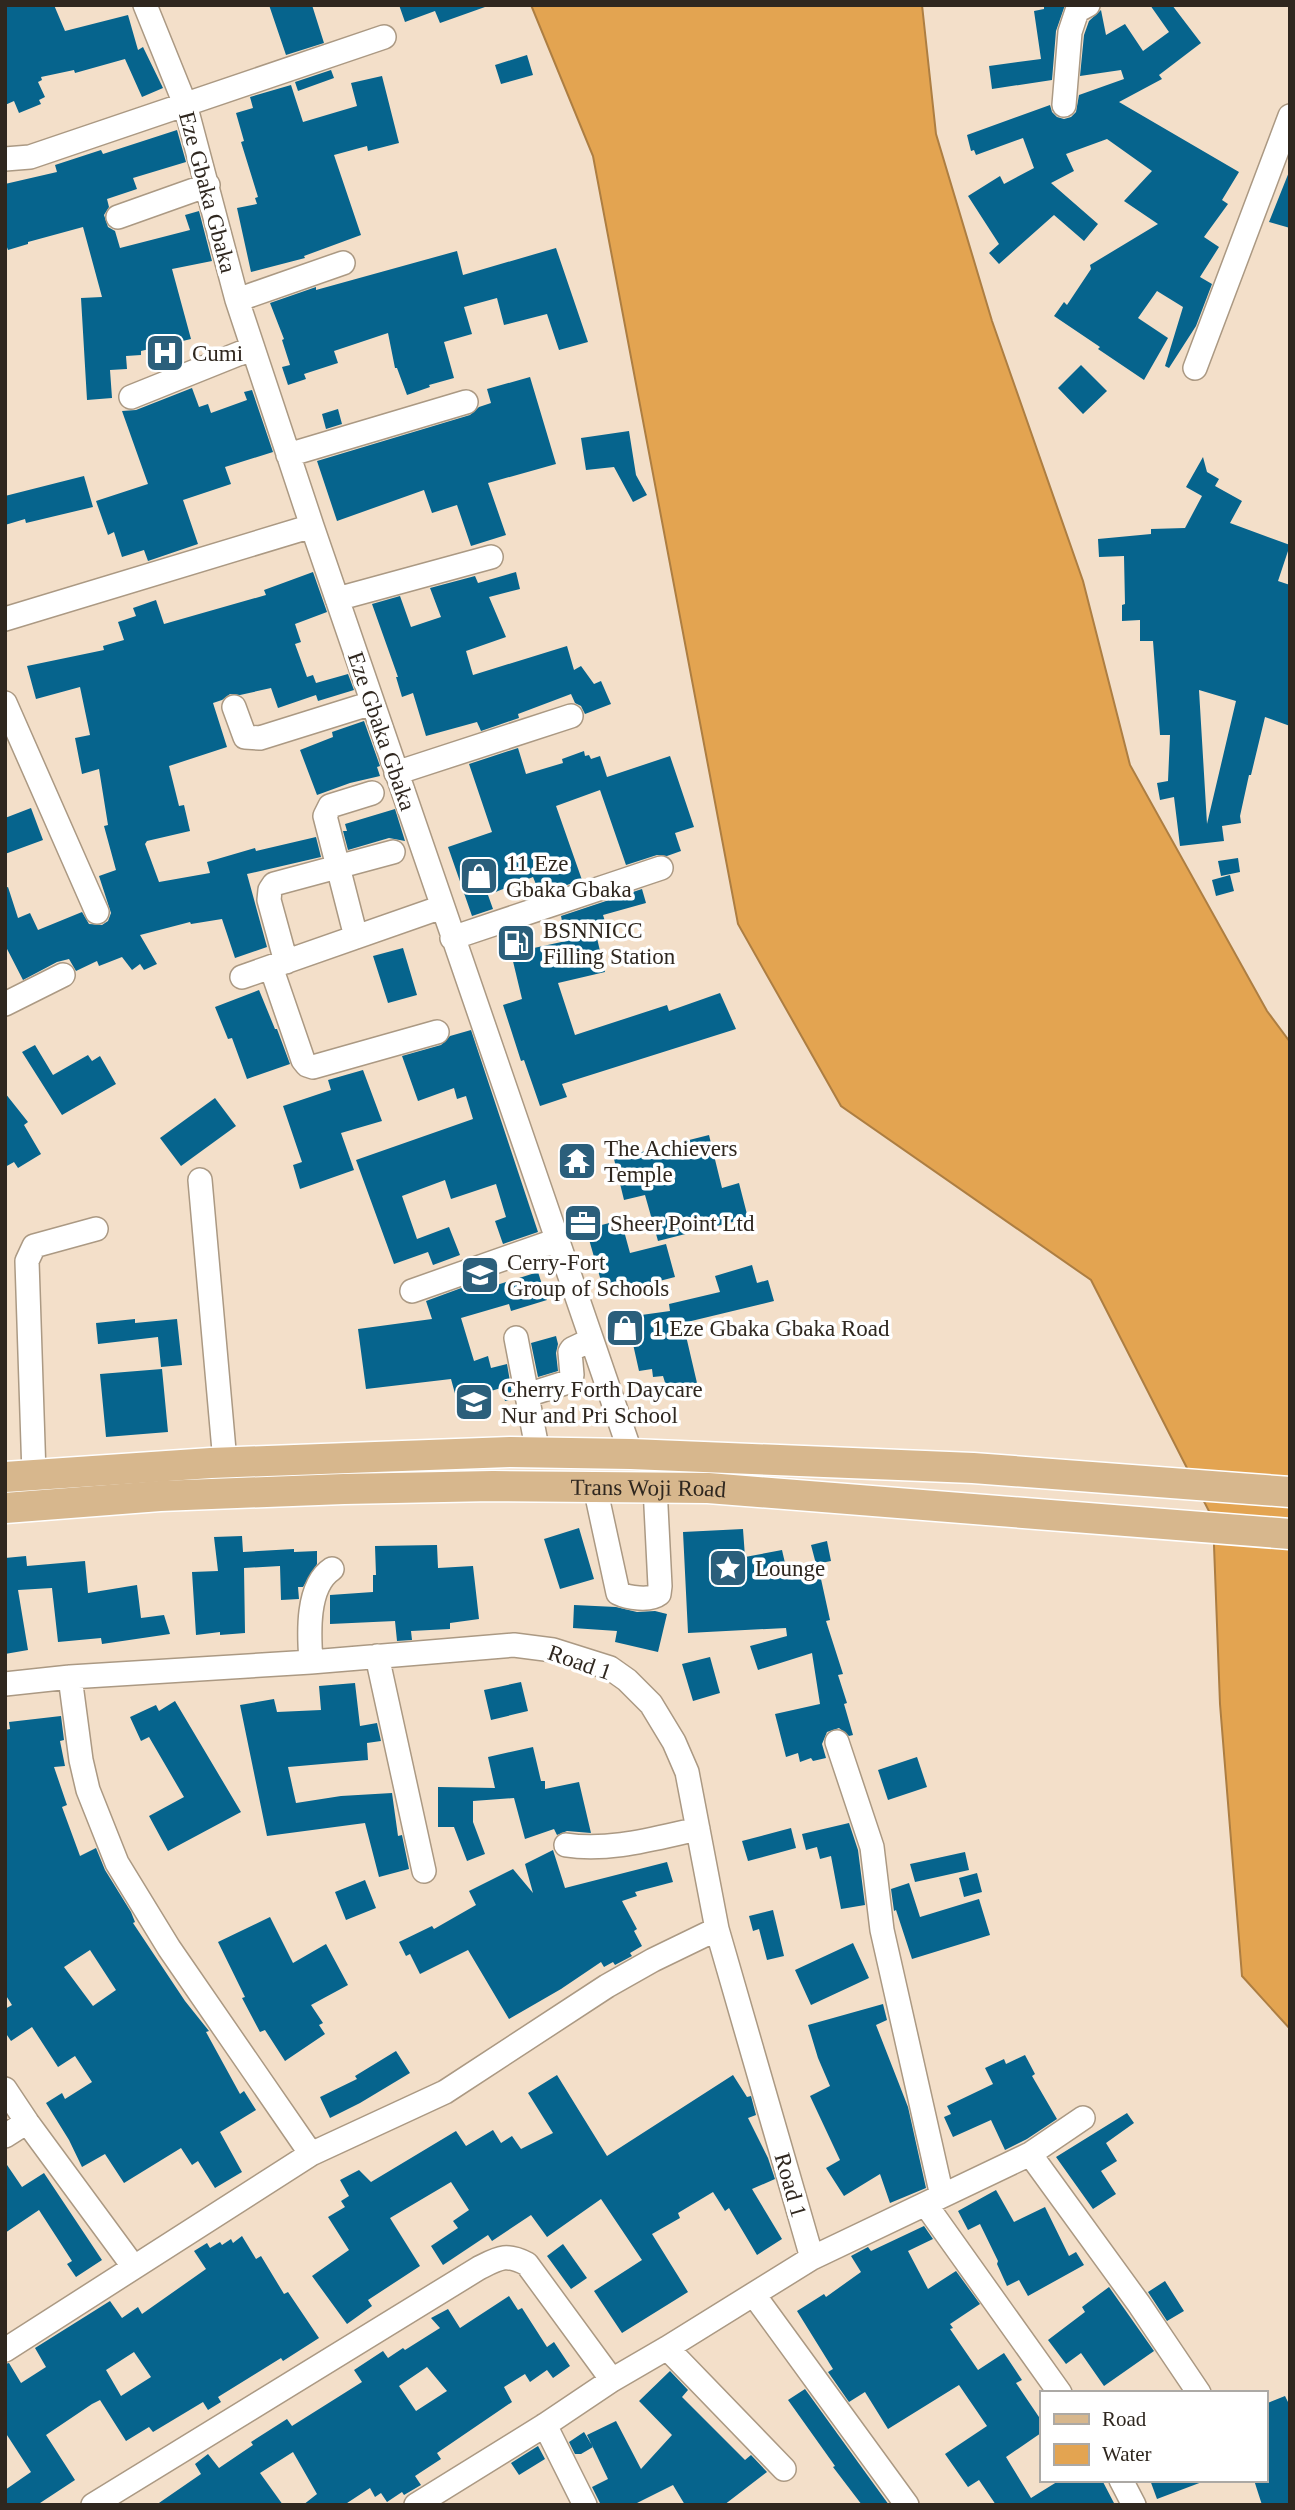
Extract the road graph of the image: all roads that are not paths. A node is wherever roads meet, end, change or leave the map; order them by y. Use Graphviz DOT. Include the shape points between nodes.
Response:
graph roads {
  1 [pos="145,5"];
  2 [pos="1088,5"];
  3 [pos="384,37"];
  4 [pos="185,104"];
  5 [pos="1064,105"];
  6 [pos="1290,116"];
  7 [pos="5,159"];
  8 [pos="208,185"];
  9 [pos="118,216"];
  10 [pos="343,263"];
  11 [pos="237,300"];
  12 [pos="253,348"];
  13 [pos="1195,368"];
  14 [pos="131,397"];
  15 [pos="466,402"];
  16 [pos="288,455"];
  17 [pos="312,526"];
  18 [pos="491,557"];
  19 [pos="337,599"];
  20 [pos="5,619"];
  21 [pos="5,703"];
  22 [pos="372,703"];
  23 [pos="234,707"];
  24 [pos="571,716"];
  25 [pos="396,773"];
  26 [pos="372,793"];
  27 [pos="393,852"];
  28 [pos="338,867"];
  29 [pos="661,868"];
  30 [pos="442,907"];
  31 [pos="97,912"];
  32 [pos="356,937"];
  33 [pos="452,938"];
  34 [pos="279,964"];
  35 [pos="63,975"];
  36 [pos="242,977"];
  37 [pos="5,1004"];
  38 [pos="437,1032"];
  39 [pos="200,1180"];
  40 [pos="96,1229"];
  41 [pos="557,1240"];
  42 [pos="412,1291"];
  43 [pos="516,1338"];
  44 [pos="591,1340"];
  45 [pos="527,1395"];
  46 [pos="538,1453"];
  47 [pos="631,1454"];
  48 [pos="225,1462"];
  49 [pos="20,1476"];
  50 [pos="595,1487"];
  51 [pos="655,1487"];
  52 [pos="1290,1492"];
  53 [pos="227,1494"];
  54 [pos="19,1507"];
  55 [pos="1290,1534"];
  56 [pos="332,1569"];
  57 [pos="377,1656"];
  58 [pos="312,1662"];
  59 [pos="70,1677"];
  60 [pos="5,1684"];
  61 [pos="837,1742"];
  62 [pos="698,1829"];
  63 [pos="566,1845"];
  64 [pos="424,1871"];
  65 [pos="717,1929"];
  66 [pos="5,2089"];
  67 [pos="1083,2118"];
  68 [pos="27,2122"];
  69 [pos="5,2136"];
  70 [pos="311,2154"];
  71 [pos="1030,2154"];
  72 [pos="934,2201"];
  73 [pos="812,2258"];
  74 [pos="133,2266"];
  75 [pos="754,2295"];
  76 [pos="667,2348"];
  77 [pos="5,2350"];
  78 [pos="612,2379"];
  79 [pos="1059,2391"];
  80 [pos="1198,2391"];
  81 [pos="545,2425"];
  82 [pos="785,2469"];
  83 [pos="1122,2482"];
  84 [pos="93,2505"];
  85 [pos="416,2505"];
  86 [pos="585,2505"];
  87 [pos="907,2505"];
  88 [pos="1134,2505"];
  1 -- 4 [label="street, Eze Gbaka Gbaka"];
  2 -- 5 [label="street" via="1077,11 1070,32"];
  3 -- 4 [label="street"];
  4 -- 7 [label="street" via="30,157"];
  4 -- 8 [label="street, Eze Gbaka Gbaka"];
  6 -- 13 [label="street"];
  8 -- 9 [label="street"];
  8 -- 11 [label="street, Eze Gbaka Gbaka"];
  10 -- 11 [label="street"];
  11 -- 12 [label="street, Eze Gbaka Gbaka"];
  12 -- 14 [label="street"];
  12 -- 16 [label="street, Eze Gbaka Gbaka"];
  15 -- 16 [label="street"];
  16 -- 17 [label="street, Eze Gbaka Gbaka"];
  17 -- 19 [label="street, Eze Gbaka Gbaka"];
  17 -- 20 [label="street"];
  18 -- 19 [label="street"];
  19 -- 22 [label="street, Eze Gbaka Gbaka"];
  21 -- 31 [label="street"];
  22 -- 23 [label="street" via="253,738 245,737"];
  22 -- 25 [label="street, Eze Gbaka Gbaka"];
  24 -- 25 [label="street"];
  25 -- 30 [label="street, Eze Gbaka Gbaka"];
  26 -- 28 [label="street" via="327,810"];
  27 -- 28 [label="street"];
  28 -- 32 [label="street"];
  28 -- 34 [label="street" via="274,884 270,890"];
  29 -- 33 [label="street"];
  30 -- 32 [label="street"];
  30 -- 33 [label="street, Eze Gbaka Gbaka"];
  32 -- 34 [label="street"];
  33 -- 41 [label="street, Eze Gbaka Gbaka"];
  34 -- 36 [label="street"];
  34 -- 38 [label="street" via="307,1065"];
  35 -- 37 [label="street"];
  39 -- 48 [label="street"];
  40 -- 49 [label="street" via="34,1246 27,1261"];
  41 -- 42 [label="street"];
  41 -- 44 [label="street, Eze Gbaka Gbaka"];
  43 -- 45 [label="street"];
  44 -- 45 [label="street" via="570,1352 572,1375 568,1382"];
  44 -- 47 [label="street, Eze Gbaka Gbaka"];
  45 -- 46 [label="street"];
  46 -- 47 [label="main road, Trans Woji Road"];
  46 -- 48 [label="main road, Trans Woji Road"];
  47 -- 52 [label="main road, Trans Woji Road" via="973,1468"];
  48 -- 49 [label="main road, Trans Woji Road"];
  48 -- 53 [label="main road"];
  49 -- 54 [label="main road"];
  50 -- 51 [label="main road, Trans Woji Road"];
  50 -- 51 [label="street" via="618,1592 652,1598 659,1594 660,1586"];
  50 -- 53 [label="main road, Trans Woji Road"];
  51 -- 55 [label="main road, Trans Woji Road"];
  53 -- 54 [label="main road, Trans Woji Road"];
  56 -- 58 [label="street" via="326,1573 311,1611"];
  57 -- 58 [label="street, Road 1"];
  57 -- 62 [label="street, Road 1" via="514,1645 554,1650 610,1668 651,1704 674,1742 687,1772"];
  57 -- 64 [label="street"];
  58 -- 59 [label="street, Road 1"];
  59 -- 60 [label="street, Road 1"];
  59 -- 70 [label="street" via="88,1790 117,1863 169,1948"];
  61 -- 72 [label="street" via="872,1847 882,1930 921,2097"];
  62 -- 63 [label="street" via="584,1848"];
  62 -- 65 [label="street, Road 1"];
  65 -- 70 [label="street" via="607,1986 445,2092"];
  65 -- 73 [label="street, Road 1"];
  66 -- 68 [label="street"];
  67 -- 71 [label="street"];
  68 -- 69 [label="street"];
  68 -- 74 [label="street"];
  70 -- 74 [label="street"];
  71 -- 72 [label="street"];
  71 -- 80 [label="street"];
  72 -- 73 [label="street"];
  72 -- 79 [label="street"];
  73 -- 75 [label="street"];
  74 -- 77 [label="street"];
  75 -- 76 [label="street"];
  75 -- 87 [label="street"];
  76 -- 78 [label="street"];
  76 -- 82 [label="street"];
  78 -- 81 [label="street"];
  78 -- 84 [label="street" via="527,2264 506,2257 479,2268"];
  81 -- 85 [label="street"];
  81 -- 86 [label="street"];
  83 -- 88 [label="street"];
}
